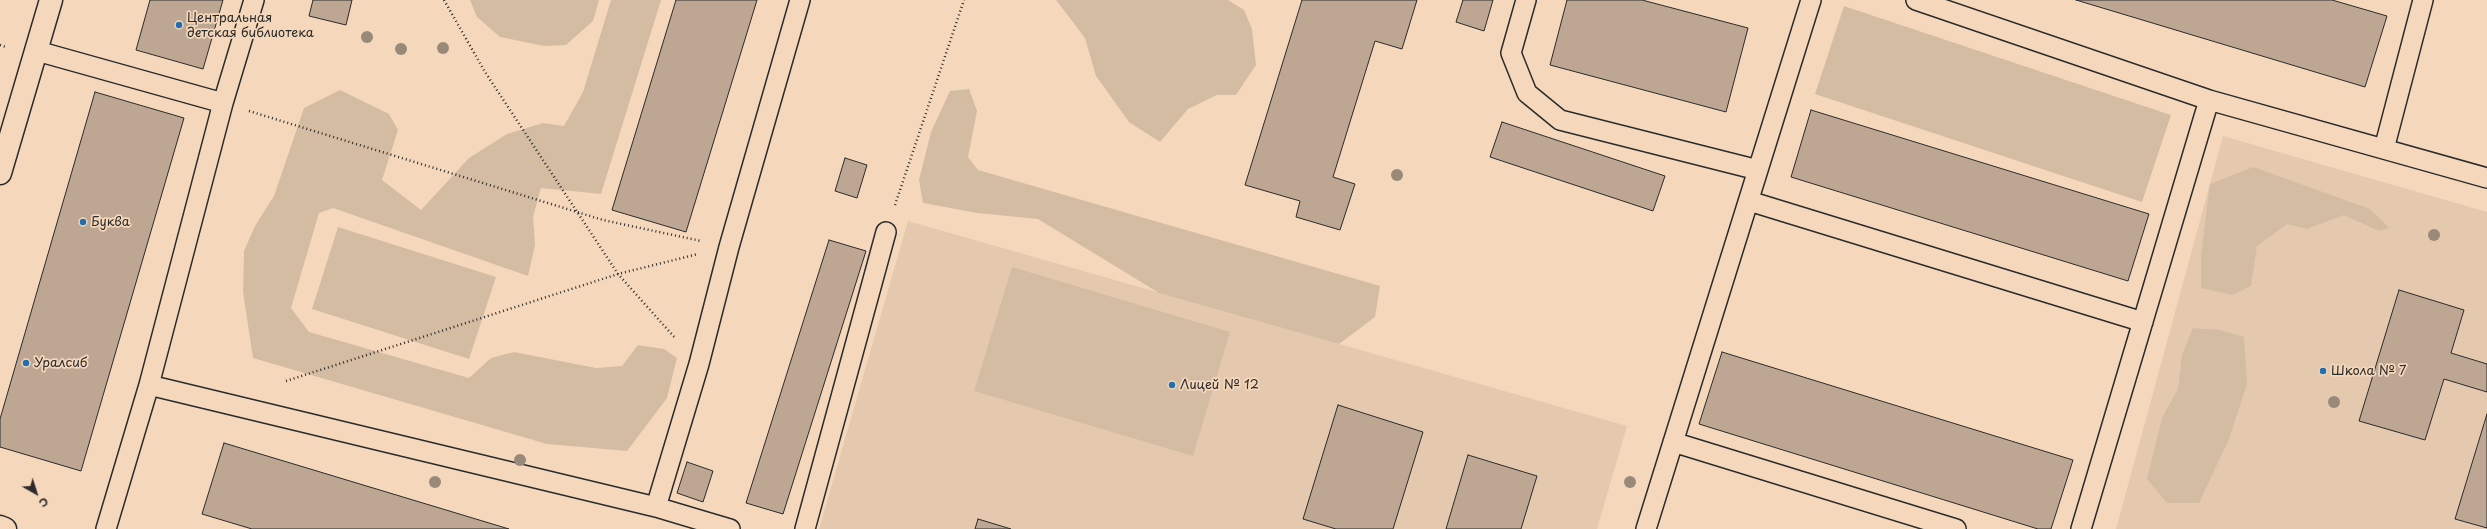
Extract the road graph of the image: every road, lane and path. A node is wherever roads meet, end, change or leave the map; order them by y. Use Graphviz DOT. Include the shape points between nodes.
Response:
graph roads {
  1 [pos="51,0"];
  2 [pos="254,0"];
  3 [pos="444,0"];
  4 [pos="800,0"];
  5 [pos="964,0"];
  6 [pos="1526,0"];
  7 [pos="1811,0"];
  8 [pos="1916,0"];
  9 [pos="2423,0"];
  10 [pos="36,51"];
  11 [pos="2209,100"];
  12 [pos="224,103"];
  13 [pos="2384,149"];
  14 [pos="1758,170"];
  15 [pos="0,173"];
  16 [pos="2487,178"];
  17 [pos="1749,200"];
  18 [pos="578,212"];
  19 [pos="886,232"];
  20 [pos="729,247"];
  21 [pos="618,274"];
  22 [pos="2143,322"];
  23 [pos="699,364"];
  24 [pos="286,381"];
  25 [pos="149,385"];
  26 [pos="1673,442"];
  27 [pos="656,507"];
  28 [pos="0,528"];
  29 [pos="5,529"];
  30 [pos="106,529"];
  31 [pos="730,529"];
  32 [pos="805,529"];
  33 [pos="1646,529"];
  34 [pos="1956,529"];
  35 [pos="2081,529"];
  1 -- 10 [label="street"];
  2 -- 12 [label="lane"];
  3 -- 18 [label="path" via="485,72"];
  4 -- 20 [label="lane"];
  5 -- 19 [label="path"];
  6 -- 14 [label="lane" via="1511,53 1527,93 1560,120"];
  7 -- 14 [label="lane"];
  8 -- 11 [label="lane"];
  9 -- 13 [label="lane"];
  10 -- 12 [label="lane"];
  10 -- 15 [label="street"];
  11 -- 13 [label="lane"];
  11 -- 22 [label="lane"];
  12 -- 18 [label="path"];
  12 -- 25 [label="lane"];
  13 -- 16 [label="lane"];
  14 -- 17 [label="lane"];
  17 -- 22 [label="lane"];
  17 -- 26 [label="lane"];
  18 -- 20 [label="path" via="603,220"];
  18 -- 21 [label="path"];
  19 -- 32 [label="lane"];
  20 -- 21 [label="path"];
  20 -- 23 [label="lane"];
  21 -- 23 [label="path"];
  21 -- 24 [label="path"];
  22 -- 35 [label="lane"];
  23 -- 27 [label="lane"];
  25 -- 27 [label="lane"];
  25 -- 30 [label="lane"];
  26 -- 33 [label="lane"];
  26 -- 34 [label="lane"];
  27 -- 31 [label="lane"];
  28 -- 29 [label="street"];
}
